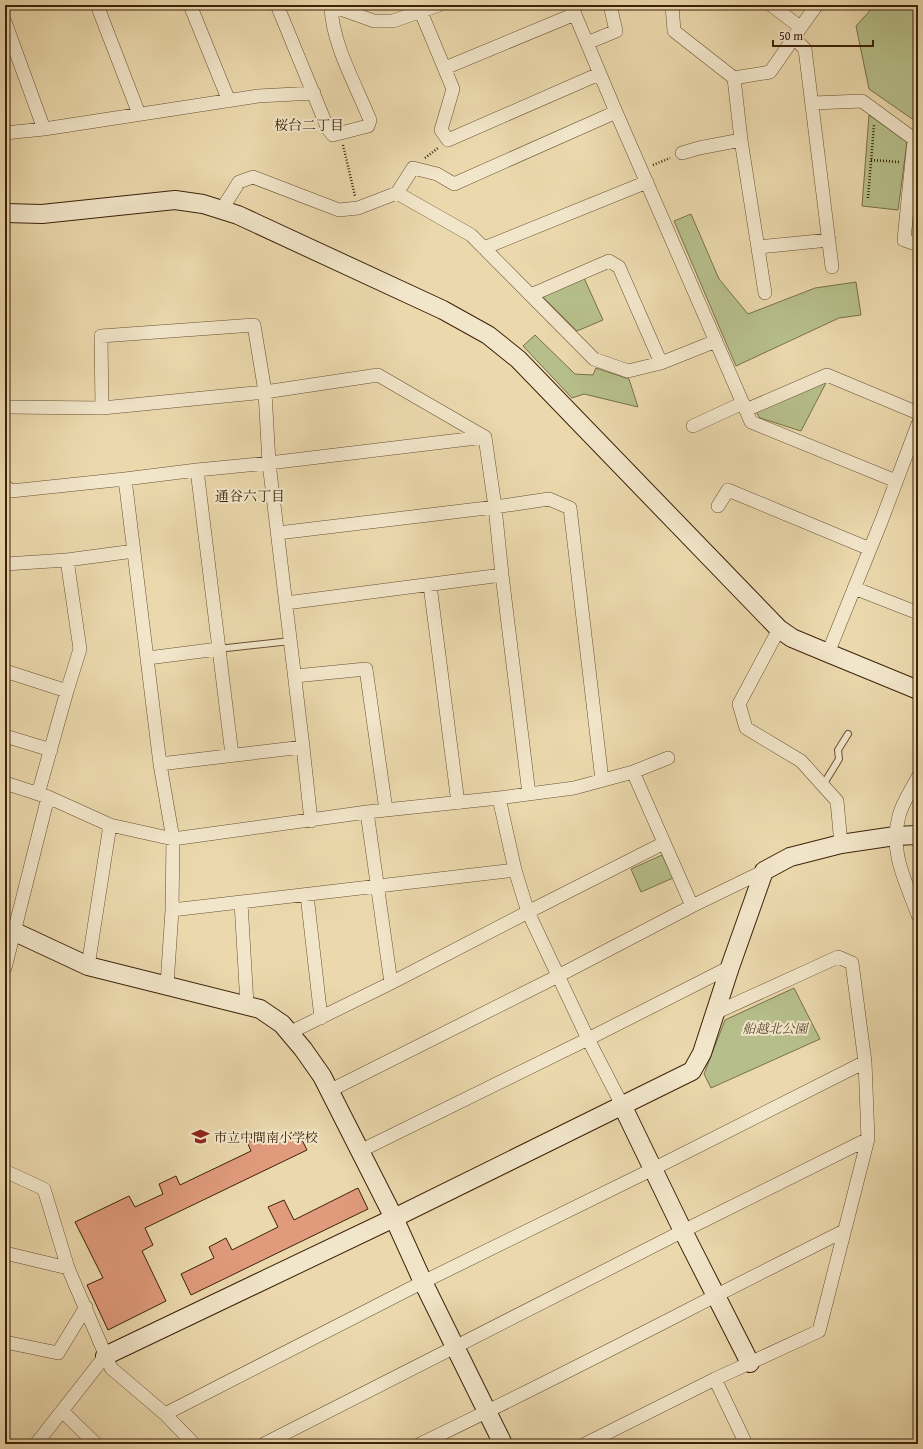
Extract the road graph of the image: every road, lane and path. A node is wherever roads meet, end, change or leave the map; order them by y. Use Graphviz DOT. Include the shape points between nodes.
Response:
graph roads {
  1 [pos="97,5"];
  2 [pos="190,5"];
  3 [pos="277,5"];
  4 [pos="330,5"];
  5 [pos="439,5"];
  6 [pos="610,5"];
  7 [pos="672,5"];
  8 [pos="771,5"];
  9 [pos="817,5"];
  10 [pos="573,9"];
  11 [pos="421,12"];
  12 [pos="5,22"];
  13 [pos="797,33"];
  14 [pos="587,43"];
  15 [pos="445,68"];
  16 [pos="600,74"];
  17 [pos="734,78"];
  18 [pos="314,94"];
  19 [pos="229,102"];
  20 [pos="813,103"];
  21 [pos="875,111"];
  22 [pos="616,112"];
  23 [pos="139,114"];
  24 [pos="44,128"];
  25 [pos="5,133"];
  26 [pos="340,134"];
  27 [pos="448,140"];
  28 [pos="741,140"];
  29 [pos="916,141"];
  30 [pos="682,153"];
  31 [pos="871,160"];
  32 [pos="896,161"];
  33 [pos="413,168"];
  34 [pos="641,169"];
  35 [pos="646,182"];
  36 [pos="397,193"];
  37 [pos="868,198"];
  38 [pos="358,208"];
  39 [pos="222,209"];
  40 [pos="5,213"];
  41 [pos="829,240"];
  42 [pos="918,245"];
  43 [pos="758,247"];
  44 [pos="484,248"];
  45 [pos="832,267"];
  46 [pos="765,293"];
  47 [pos="531,295"];
  48 [pos="716,341"];
  49 [pos="661,364"];
  50 [pos="266,392"];
  51 [pos="744,406"];
  52 [pos="5,407"];
  53 [pos="102,408"];
  54 [pos="918,413"];
  55 [pos="918,424"];
  56 [pos="693,426"];
  57 [pos="485,437"];
  58 [pos="269,463"];
  59 [pos="197,470"];
  60 [pos="124,479"];
  61 [pos="896,481"];
  62 [pos="5,486"];
  63 [pos="495,506"];
  64 [pos="718,506"];
  65 [pos="278,533"];
  66 [pos="870,549"];
  67 [pos="134,551"];
  68 [pos="67,560"];
  69 [pos="5,564"];
  70 [pos="502,575"];
  71 [pos="430,585"];
  72 [pos="854,588"];
  73 [pos="286,603"];
  74 [pos="918,613"];
  75 [pos="779,629"];
  76 [pos="291,641"];
  77 [pos="218,649"];
  78 [pos="828,653"];
  79 [pos="148,658"];
  80 [pos="5,671"];
  81 [pos="295,676"];
  82 [pos="918,690"];
  83 [pos="67,691"];
  84 [pos="848,734"];
  85 [pos="5,736"];
  86 [pos="304,747"];
  87 [pos="51,750"];
  88 [pos="232,755"];
  89 [pos="668,758"];
  90 [pos="160,764"];
  91 [pos="633,772"];
  92 [pos="918,777"];
  93 [pos="602,780"];
  94 [pos="5,783"];
  95 [pos="823,785"];
  96 [pos="529,794"];
  97 [pos="43,796"];
  98 [pos="499,798"];
  99 [pos="458,803"];
  100 [pos="386,810"];
  101 [pos="367,812"];
  102 [pos="311,821"];
  103 [pos="110,825"];
  104 [pos="918,835"];
  105 [pos="895,836"];
  106 [pos="174,838"];
  107 [pos="664,843"];
  108 [pos="841,844"];
  109 [pos="515,870"];
  110 [pos="764,871"];
  111 [pos="377,887"];
  112 [pos="307,894"];
  113 [pos="241,902"];
  114 [pos="692,906"];
  115 [pos="172,910"];
  116 [pos="528,912"];
  117 [pos="918,915"];
  118 [pos="15,932"];
  119 [pos="88,966"];
  120 [pos="730,967"];
  121 [pos="5,968"];
  122 [pos="558,976"];
  123 [pos="391,983"];
  124 [pos="167,985"];
  125 [pos="247,1005"];
  126 [pos="715,1013"];
  127 [pos="322,1018"];
  128 [pos="289,1032"];
  129 [pos="588,1039"];
  130 [pos="865,1062"];
  131 [pos="329,1091"];
  132 [pos="622,1105"];
  133 [pos="868,1139"];
  134 [pos="360,1151"];
  135 [pos="653,1169"];
  136 [pos="5,1171"];
  137 [pos="394,1218"];
  138 [pos="683,1231"];
  139 [pos="844,1231"];
  140 [pos="5,1253"];
  141 [pos="68,1268"];
  142 [pos="423,1282"];
  143 [pos="716,1295"];
  144 [pos="86,1307"];
  145 [pos="5,1342"];
  146 [pos="456,1347"];
  147 [pos="105,1356"];
  148 [pos="750,1363"];
  149 [pos="715,1379"];
  150 [pos="62,1411"];
  151 [pos="487,1412"];
  152 [pos="165,1414"];
  153 [pos="36,1444"];
  154 [pos="96,1444"];
  155 [pos="194,1444"];
  156 [pos="264,1444"];
  157 [pos="420,1444"];
  158 [pos="503,1444"];
  159 [pos="585,1444"];
  160 [pos="746,1444"];
  1 -- 23 [label="street"];
  2 -- 19 [label="street"];
  3 -- 18 [label="street"];
  4 -- 11 [label="street" via="374,22 393,21"];
  4 -- 26 [label="street" via="341,52 370,120 368,126"];
  5 -- 11 [label="street"];
  6 -- 14 [label="street" via="616,30"];
  7 -- 17 [label="street" via="674,31"];
  8 -- 13 [label="street"];
  9 -- 13 [label="street"];
  10 -- 14 [label="street"];
  10 -- 15 [label="street"];
  11 -- 15 [label="street"];
  12 -- 24 [label="street"];
  13 -- 17 [label="street" via="770,72"];
  13 -- 20 [label="street" via="805,49"];
  14 -- 16 [label="street"];
  15 -- 27 [label="street" via="453,89 441,130"];
  16 -- 22 [label="street"];
  16 -- 27 [label="street"];
  17 -- 28 [label="street"];
  18 -- 19 [label="street" via="258,96"];
  18 -- 26 [label="street" via="328,129 333,135"];
  19 -- 23 [label="street"];
  20 -- 21 [label="street" via="862,102"];
  20 -- 41 [label="street"];
  21 -- 29 [label="street"];
  21 -- 31 [label="path"];
  22 -- 33 [label="street" via="454,184 437,174"];
  22 -- 34 [label="street"];
  23 -- 24 [label="street"];
  24 -- 25 [label="street"];
  26 -- 38 [label="path"];
  27 -- 33 [label="path"];
  28 -- 30 [label="street"];
  28 -- 43 [label="street"];
  29 -- 42 [label="street" via="904,240"];
  30 -- 34 [label="path"];
  31 -- 32 [label="path"];
  31 -- 37 [label="path"];
  33 -- 36 [label="street"];
  34 -- 35 [label="street"];
  35 -- 44 [label="street"];
  35 -- 48 [label="street"];
  36 -- 38 [label="street"];
  36 -- 44 [label="street" via="471,235"];
  38 -- 39 [label="street" via="339,210 253,177 239,182"];
  39 -- 40 [label="street" via="176,200 42,214"];
  39 -- 75 [label="street" via="443,310 488,335 518,359"];
  41 -- 43 [label="street"];
  41 -- 45 [label="street"];
  43 -- 46 [label="street"];
  44 -- 47 [label="street"];
  47 -- 49 [label="street" via="594,359 628,372"];
  47 -- 49 [label="street" via="609,261 619,267"];
  48 -- 49 [label="street"];
  48 -- 51 [label="street"];
  50 -- 53 [label="street"];
  50 -- 53 [label="street" via="254,325 101,336"];
  50 -- 57 [label="street" via="378,375"];
  50 -- 58 [label="street"];
  51 -- 54 [label="street" via="827,375"];
  51 -- 56 [label="street"];
  51 -- 61 [label="street" via="751,422"];
  52 -- 53 [label="street"];
  55 -- 61 [label="street"];
  57 -- 58 [label="street"];
  57 -- 63 [label="street"];
  58 -- 59 [label="street"];
  58 -- 65 [label="street"];
  59 -- 60 [label="street"];
  59 -- 77 [label="street"];
  60 -- 62 [label="street" via="11,491"];
  60 -- 67 [label="street"];
  61 -- 66 [label="street"];
  63 -- 65 [label="street"];
  63 -- 70 [label="street"];
  63 -- 93 [label="street" via="549,499 570,508"];
  64 -- 66 [label="street" via="728,490"];
  65 -- 73 [label="street"];
  66 -- 72 [label="street"];
  67 -- 68 [label="street"];
  67 -- 79 [label="street"];
  68 -- 69 [label="street"];
  68 -- 83 [label="street" via="80,649"];
  70 -- 71 [label="street"];
  70 -- 96 [label="street"];
  71 -- 73 [label="street"];
  71 -- 99 [label="street"];
  72 -- 74 [label="street"];
  72 -- 78 [label="street"];
  73 -- 76 [label="street"];
  75 -- 78 [label="street" via="792,638"];
  75 -- 95 [label="street" via="739,704 746,728 801,762"];
  76 -- 77 [label="lane"];
  76 -- 81 [label="street"];
  77 -- 79 [label="street"];
  77 -- 88 [label="street"];
  78 -- 82 [label="street"];
  79 -- 90 [label="street"];
  80 -- 83 [label="street"];
  81 -- 86 [label="street"];
  81 -- 100 [label="street" via="366,669"];
  83 -- 87 [label="street"];
  84 -- 95 [label="lane" via="838,750 838,759"];
  85 -- 87 [label="street"];
  86 -- 88 [label="street"];
  86 -- 102 [label="street"];
  87 -- 97 [label="street"];
  88 -- 90 [label="street"];
  89 -- 91 [label="street"];
  90 -- 106 [label="street"];
  91 -- 93 [label="street"];
  91 -- 107 [label="street"];
  92 -- 105 [label="street" via="899,815"];
  93 -- 96 [label="street" via="574,788"];
  94 -- 97 [label="street"];
  95 -- 108 [label="street" via="837,801"];
  96 -- 98 [label="street"];
  97 -- 103 [label="street"];
  97 -- 118 [label="street"];
  98 -- 99 [label="street"];
  98 -- 109 [label="street"];
  99 -- 100 [label="street"];
  100 -- 101 [label="street"];
  101 -- 102 [label="street"];
  101 -- 111 [label="street"];
  102 -- 106 [label="street"];
  103 -- 106 [label="street"];
  103 -- 119 [label="street"];
  104 -- 105 [label="street"];
  105 -- 108 [label="street"];
  105 -- 117 [label="street" via="897,860"];
  106 -- 115 [label="street"];
  107 -- 114 [label="street"];
  107 -- 116 [label="street"];
  108 -- 110 [label="street" via="790,857"];
  109 -- 111 [label="street"];
  109 -- 116 [label="street"];
  110 -- 114 [label="street"];
  110 -- 120 [label="street"];
  111 -- 112 [label="street"];
  111 -- 123 [label="street"];
  112 -- 113 [label="street"];
  112 -- 127 [label="street"];
  113 -- 115 [label="street"];
  113 -- 125 [label="street"];
  114 -- 122 [label="street"];
  115 -- 124 [label="street"];
  116 -- 122 [label="street"];
  116 -- 123 [label="street"];
  118 -- 119 [label="street"];
  118 -- 121 [label="street"];
  119 -- 124 [label="street"];
  120 -- 126 [label="street"];
  120 -- 129 [label="street"];
  122 -- 129 [label="street"];
  122 -- 131 [label="street"];
  123 -- 127 [label="street"];
  124 -- 125 [label="street"];
  125 -- 128 [label="street" via="260,1009"];
  126 -- 130 [label="street" via="838,957 852,963"];
  126 -- 132 [label="street" via="702,1054 692,1071"];
  127 -- 128 [label="street"];
  128 -- 131 [label="street" via="322,1076"];
  129 -- 132 [label="street"];
  129 -- 134 [label="street"];
  130 -- 133 [label="street"];
  130 -- 135 [label="street"];
  131 -- 134 [label="street"];
  132 -- 135 [label="street"];
  132 -- 137 [label="street"];
  133 -- 138 [label="street"];
  133 -- 139 [label="street"];
  134 -- 137 [label="street"];
  135 -- 138 [label="street"];
  135 -- 142 [label="street"];
  136 -- 141 [label="street" via="44,1189"];
  137 -- 142 [label="street"];
  137 -- 147 [label="street"];
  138 -- 143 [label="street"];
  138 -- 146 [label="street"];
  139 -- 143 [label="street"];
  139 -- 148 [label="street" via="819,1331"];
  140 -- 141 [label="street"];
  141 -- 144 [label="street"];
  142 -- 146 [label="street"];
  142 -- 152 [label="street"];
  143 -- 148 [label="street"];
  143 -- 151 [label="street"];
  144 -- 145 [label="street" via="58,1353"];
  144 -- 147 [label="street"];
  146 -- 151 [label="street"];
  146 -- 156 [label="street"];
  147 -- 150 [label="street"];
  147 -- 152 [label="street" via="111,1368"];
  148 -- 149 [label="street"];
  149 -- 159 [label="street"];
  149 -- 160 [label="street"];
  150 -- 153 [label="street"];
  150 -- 154 [label="street"];
  151 -- 157 [label="street"];
  151 -- 158 [label="street"];
  152 -- 155 [label="street"];
}
